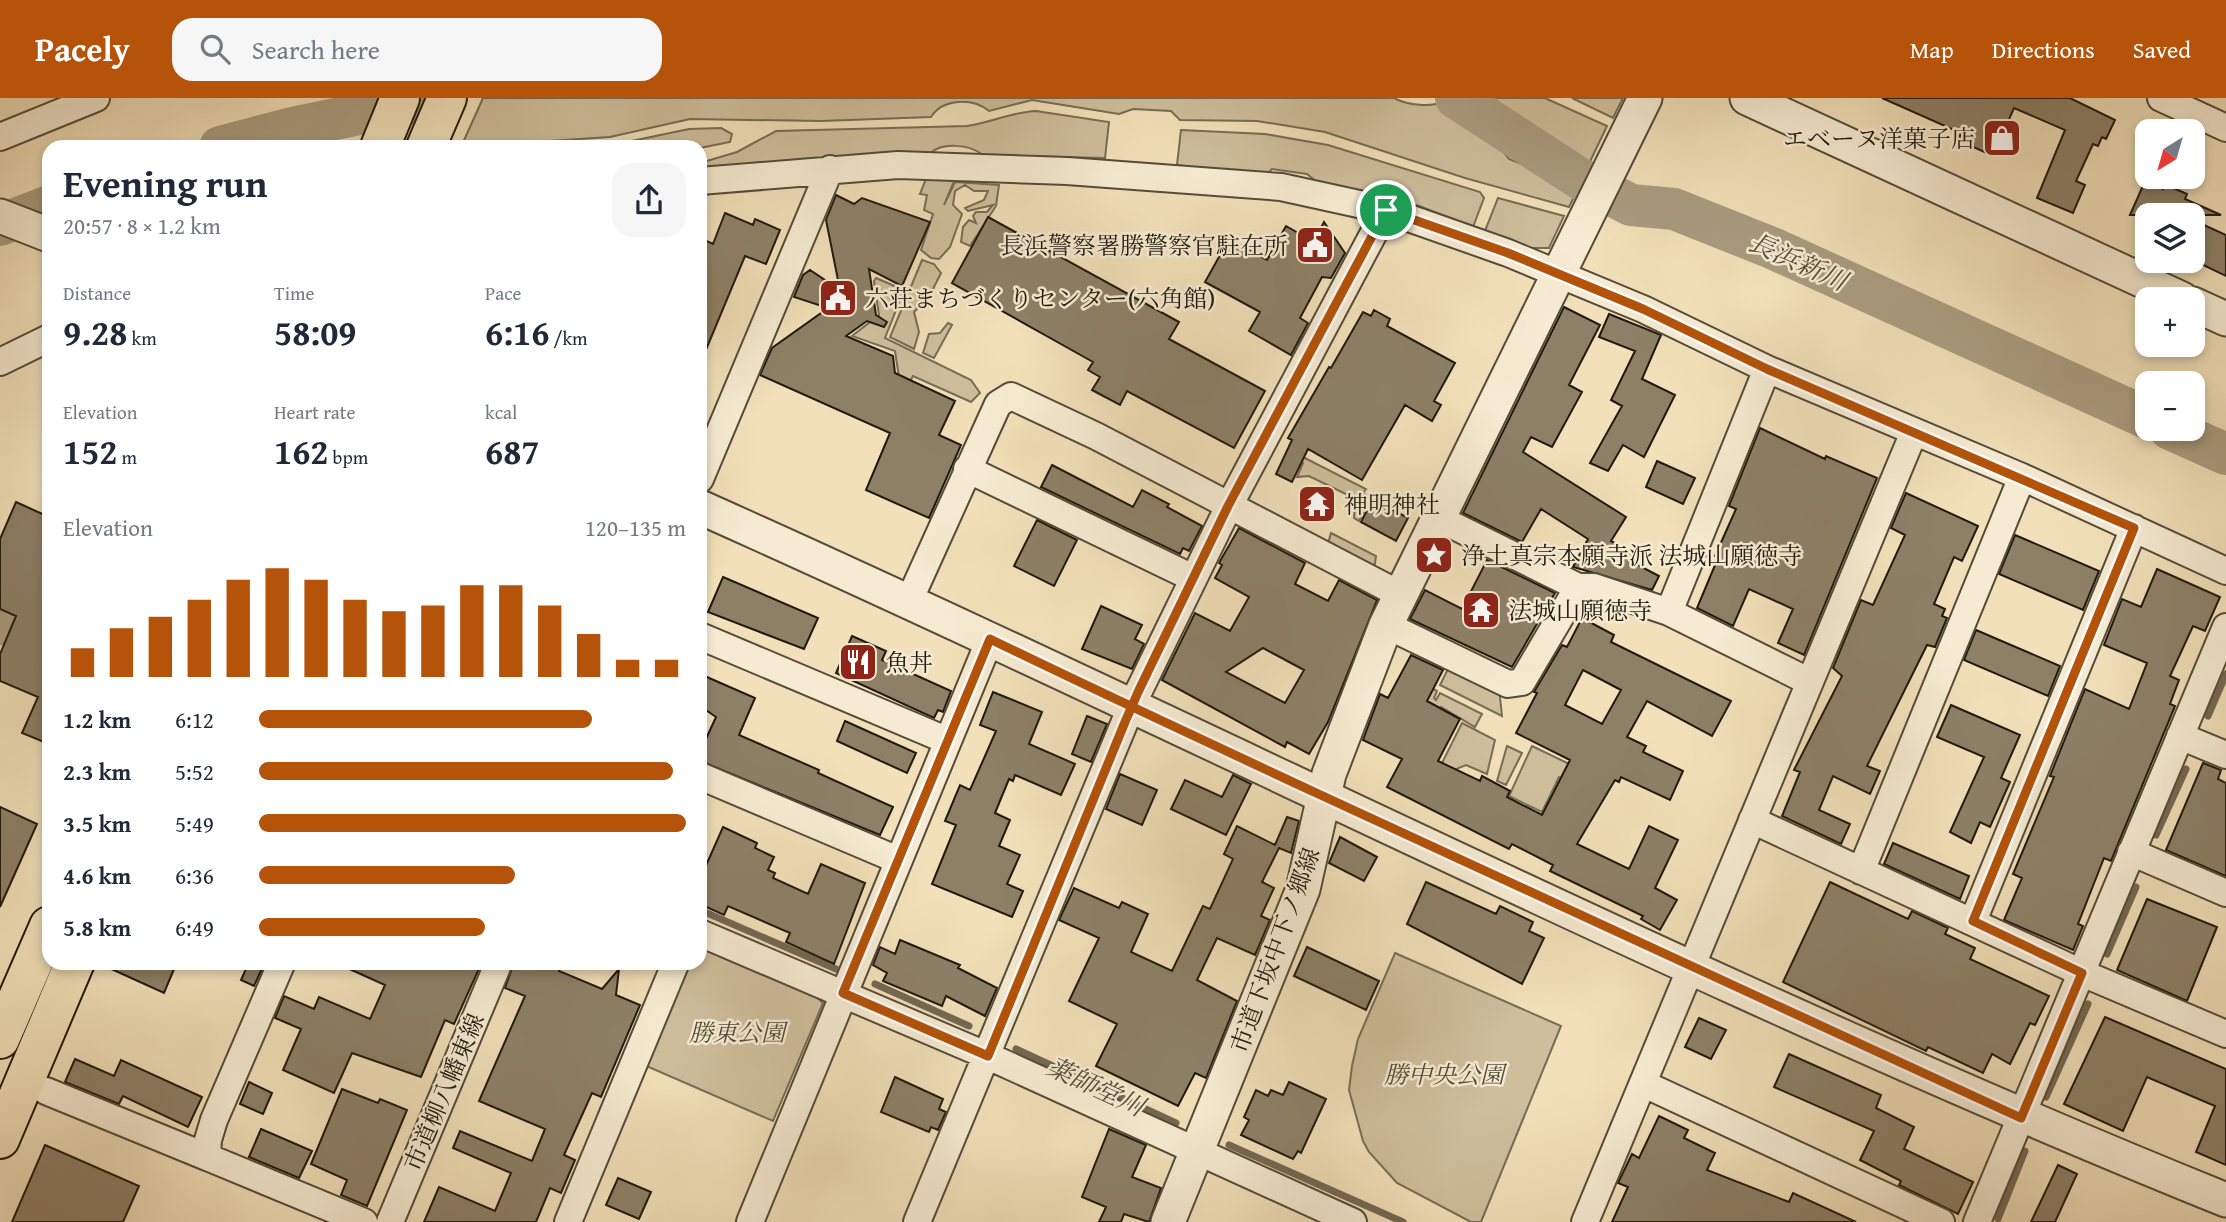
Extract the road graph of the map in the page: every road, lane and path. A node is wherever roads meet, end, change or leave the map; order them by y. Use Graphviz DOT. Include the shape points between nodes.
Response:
graph roads {
  1 [pos="96,98"];
  2 [pos="400,98"];
  3 [pos="447,98"];
  4 [pos="1645,98"];
  5 [pos="1747,98"];
  6 [pos="2161,98"];
  7 [pos="2226,128"];
  8 [pos="0,137"];
  9 [pos="383,140"];
  10 [pos="429,140"];
  11 [pos="830,169"];
  12 [pos="707,180"];
  13 [pos="1386,210"];
  14 [pos="0,216"];
  15 [pos="42,232"];
  16 [pos="1563,266"];
  17 [pos="2156,287"];
  18 [pos="2205,309"];
  19 [pos="2226,319"];
  20 [pos="42,341"];
  21 [pos="0,362"];
  22 [pos="1767,369"];
  23 [pos="1914,432"];
  24 [pos="707,462"];
  25 [pos="967,469"];
  26 [pos="2022,477"];
  27 [pos="1228,506"];
  28 [pos="707,510"];
  29 [pos="1440,519"];
  30 [pos="2134,528"];
  31 [pos="2226,570"];
  32 [pos="1194,578"];
  33 [pos="1578,587"];
  34 [pos="1401,596"];
  35 [pos="909,601"];
  36 [pos="1669,611"];
  37 [pos="1386,625"];
  38 [pos="2226,627"];
  39 [pos="707,639"];
  40 [pos="990,639"];
  41 [pos="1810,682"];
  42 [pos="1131,707"];
  43 [pos="2180,736"];
  44 [pos="946,740"];
  45 [pos="2226,755"];
  46 [pos="707,779"];
  47 [pos="1325,797"];
  48 [pos="1752,820"];
  49 [pos="2131,852"];
  50 [pos="898,860"];
  51 [pos="1861,871"];
  52 [pos="2226,893"];
  53 [pos="1973,921"];
  54 [pos="707,936"];
  55 [pos="42,942"];
  56 [pos="1692,967"];
  57 [pos="72,970"];
  58 [pos="279,970"];
  59 [pos="496,970"];
  60 [pos="673,970"];
  61 [pos="2082,973"];
  62 [pos="843,993"];
  63 [pos="2226,1034"];
  64 [pos="0,1039"];
  65 [pos="988,1056"];
  66 [pos="1644,1084"];
  67 [pos="46,1091"];
  68 [pos="2021,1118"];
  69 [pos="0,1139"];
  70 [pos="1197,1152"];
  71 [pos="207,1157"];
  72 [pos="2226,1200"];
  73 [pos="364,1222"];
  74 [pos="390,1222"];
  75 [pos="568,1222"];
  76 [pos="750,1222"];
  77 [pos="917,1222"];
  78 [pos="1168,1222"];
  79 [pos="1353,1222"];
  80 [pos="1585,1222"];
  81 [pos="1941,1222"];
  82 [pos="1977,1222"];
  1 -- 8 [label="street"];
  2 -- 9 [label="highway"];
  3 -- 10 [label="highway"];
  4 -- 16 [label="street, 市道下坂中下ノ郷線"];
  5 -- 17 [label="street"];
  6 -- 7 [label="street"];
  11 -- 12 [label="street"];
  11 -- 13 [label="street" via="898,165 1067,171 1281,187"];
  11 -- 24 [label="street"];
  13 -- 16 [label="street" via="1508,253"];
  13 -- 27 [label="street"];
  14 -- 15 [label="street"];
  16 -- 22 [label="street"];
  16 -- 29 [label="street, 市道下坂中下ノ郷線"];
  18 -- 19 [label="street"];
  20 -- 21 [label="street"];
  22 -- 23 [label="street"];
  22 -- 36 [label="street"];
  23 -- 26 [label="street"];
  23 -- 41 [label="street"];
  25 -- 27 [label="street" via="998,404 1016,397"];
  25 -- 32 [label="street"];
  25 -- 35 [label="street"];
  26 -- 30 [label="street"];
  26 -- 51 [label="street"];
  27 -- 32 [label="street"];
  27 -- 34 [label="street"];
  28 -- 35 [label="street"];
  29 -- 33 [label="street"];
  29 -- 34 [label="street, 市道下坂中下ノ郷線"];
  30 -- 31 [label="street"];
  30 -- 53 [label="street"];
  32 -- 42 [label="street"];
  33 -- 36 [label="street" via="1594,587"];
  33 -- 37 [label="street" via="1522,682 1504,683"];
  34 -- 37 [label="street, 市道下坂中下ノ郷線"];
  35 -- 40 [label="street"];
  36 -- 41 [label="street"];
  37 -- 47 [label="street, 市道下坂中下ノ郷線" via="1329,774"];
  38 -- 43 [label="street"];
  39 -- 44 [label="street"];
  40 -- 42 [label="street"];
  40 -- 44 [label="street"];
  41 -- 48 [label="street"];
  42 -- 47 [label="street"];
  42 -- 65 [label="street"];
  43 -- 45 [label="street"];
  43 -- 49 [label="street"];
  44 -- 50 [label="street"];
  46 -- 50 [label="street"];
  47 -- 56 [label="street"];
  47 -- 70 [label="street, 市道下坂中下ノ郷線" via="1303,889"];
  48 -- 51 [label="street"];
  48 -- 56 [label="street"];
  49 -- 52 [label="street"];
  49 -- 61 [label="street"];
  50 -- 62 [label="street"];
  51 -- 53 [label="street"];
  53 -- 61 [label="street"];
  54 -- 62 [label="street"];
  55 -- 64 [label="highway"];
  56 -- 66 [label="street"];
  56 -- 68 [label="street"];
  57 -- 69 [label="highway"];
  58 -- 71 [label="street" via="214,1120"];
  59 -- 74 [label="street, 市道柳八幡東線"];
  60 -- 75 [label="street"];
  61 -- 63 [label="street"];
  61 -- 68 [label="street"];
  62 -- 65 [label="street"];
  62 -- 76 [label="street"];
  65 -- 70 [label="street"];
  65 -- 77 [label="street"];
  66 -- 80 [label="street"];
  66 -- 81 [label="street"];
  67 -- 71 [label="street"];
  68 -- 72 [label="street"];
  68 -- 82 [label="street"];
  70 -- 78 [label="street, 市道下坂中下ノ郷線"];
  70 -- 79 [label="street"];
  71 -- 73 [label="street"];
}
